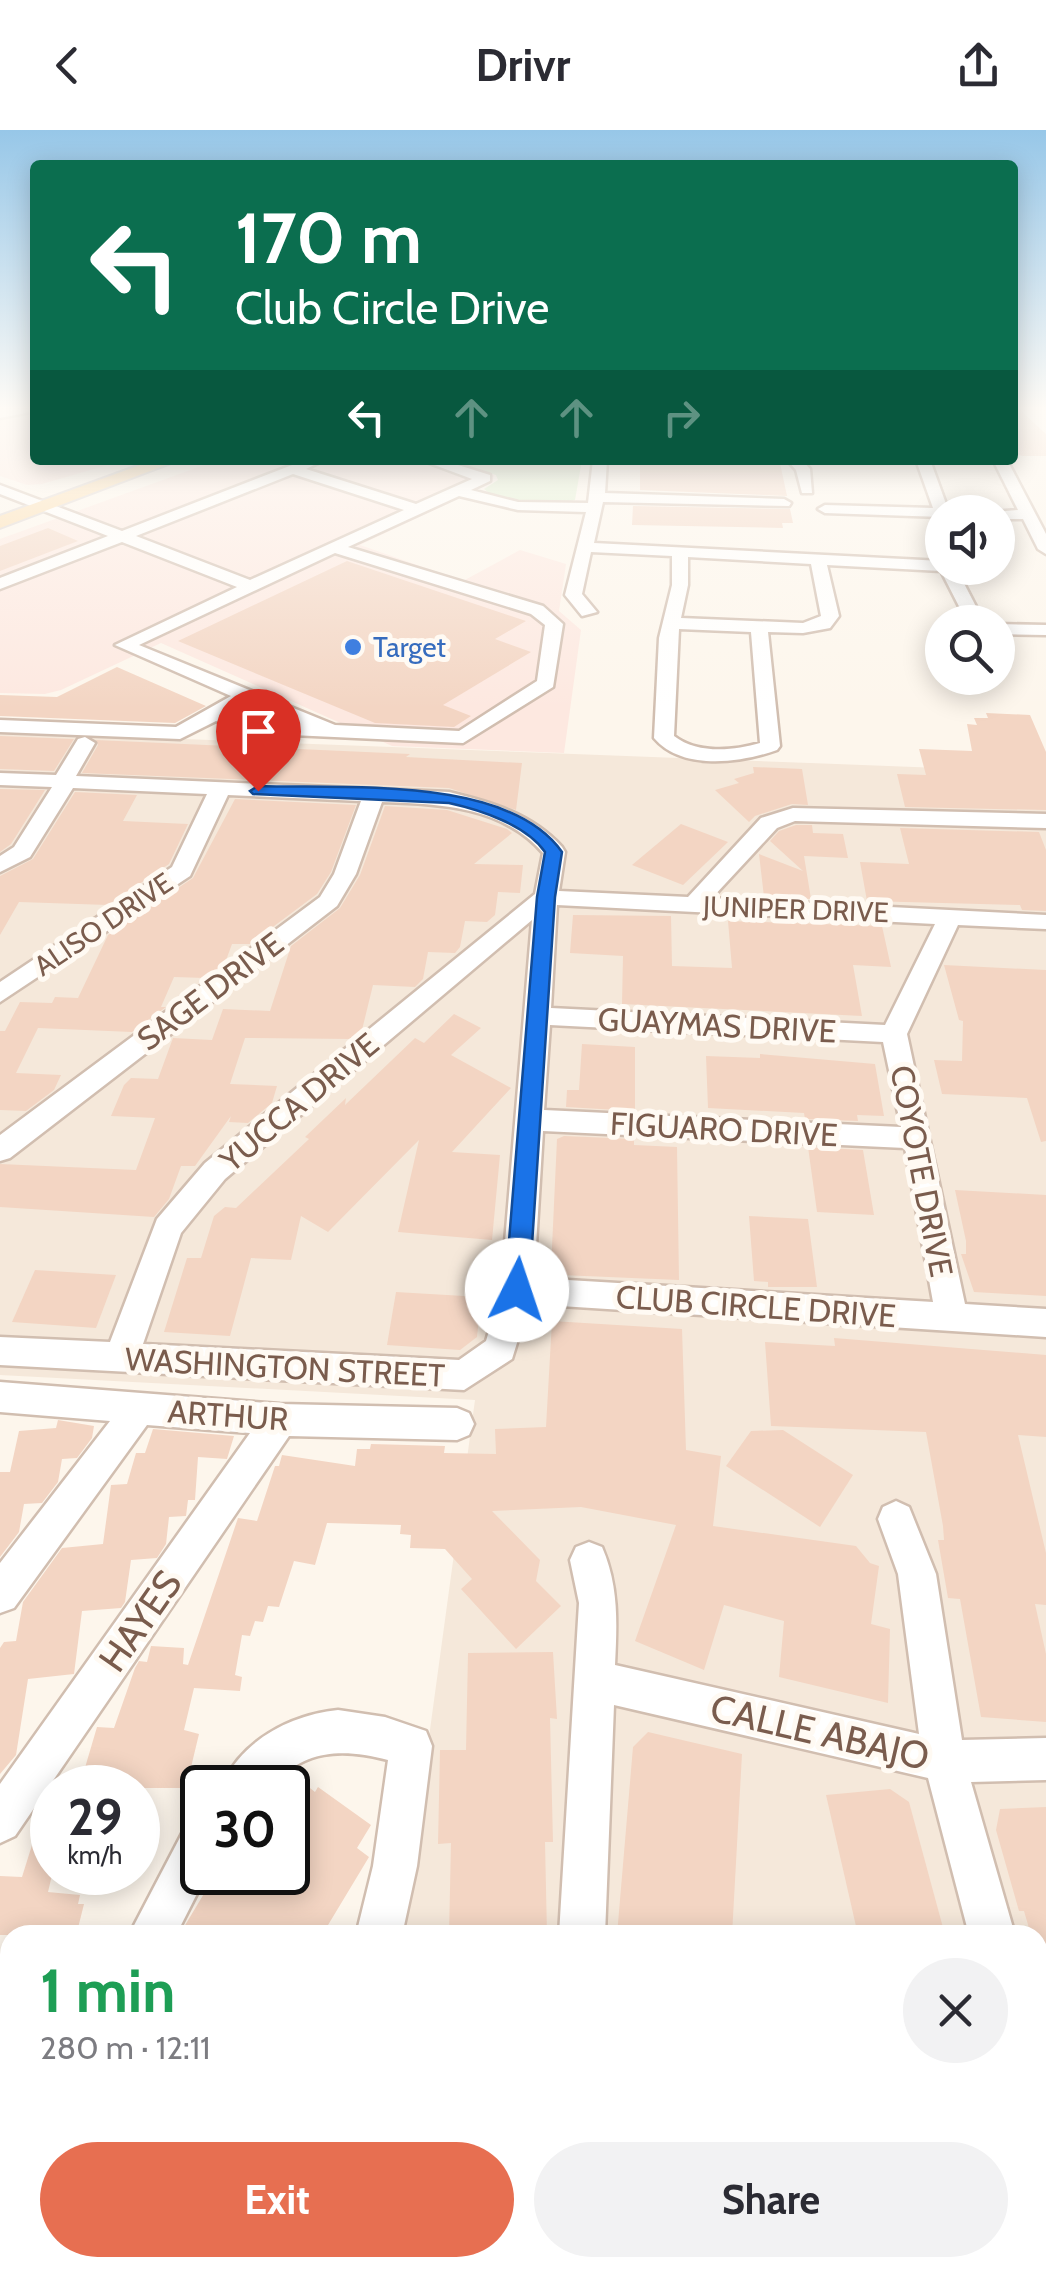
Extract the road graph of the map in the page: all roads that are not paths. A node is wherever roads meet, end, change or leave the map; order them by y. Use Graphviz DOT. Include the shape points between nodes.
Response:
graph roads {
  1 [pos="35,509"];
  2 [pos="52,509"];
  3 [pos="189,509"];
  4 [pos="594,509"];
  5 [pos="419,510"];
  6 [pos="825,510"];
  7 [pos="925,513"];
  8 [pos="0,522"];
  9 [pos="1036,522"];
  10 [pos="120,536"];
  11 [pos="1045,547"];
  12 [pos="585,548"];
  13 [pos="337,549"];
  14 [pos="680,553"];
  15 [pos="818,559"];
  16 [pos="925,565"];
  17 [pos="4,578"];
  18 [pos="250,586"];
  19 [pos="588,612"];
  20 [pos="672,623"];
  21 [pos="759,627"];
  22 [pos="1015,629"];
  23 [pos="1046,630"];
  24 [pos="247,694"];
  25 [pos="214,714"];
  26 [pos="0,726"];
  27 [pos="332,730"];
  28 [pos="85,743"];
  29 [pos="0,780"];
  30 [pos="64,782"];
  31 [pos="220,789"];
  32 [pos="374,795"];
  33 [pos="1046,821"];
  34 [pos="0,865"];
  35 [pos="546,897"];
  36 [pos="694,904"];
  37 [pos="951,915"];
  38 [pos="1046,922"];
  39 [pos="0,994"];
  40 [pos="540,1016"];
  41 [pos="894,1034"];
  42 [pos="530,1120"];
  43 [pos="918,1138"];
  44 [pos="0,1150"];
  45 [pos="517,1290"];
  46 [pos="952,1319"];
  47 [pos="1046,1323"];
  48 [pos="0,1351"];
  49 [pos="121,1359"];
  50 [pos="6,1405"];
  51 [pos="139,1408"];
  52 [pos="280,1420"];
  53 [pos="457,1424"];
  54 [pos="896,1520"];
  55 [pos="588,1560"];
  56 [pos="0,1594"];
  57 [pos="596,1681"];
  58 [pos="1046,1759"];
  59 [pos="944,1761"];
  60 [pos="260,1765"];
  61 [pos="0,1821"];
  62 [pos="180,1881"];
  63 [pos="157,1925"];
  64 [pos="382,1925"];
  65 [pos="583,1925"];
  66 [pos="989,1925"];
  1 -- 8 [label="main road"];
  2 -- 10 [label="street"];
  3 -- 10 [label="street"];
  4 -- 12 [label="street"];
  5 -- 13 [label="street"];
  6 -- 7 [label="street"];
  9 -- 11 [label="street"];
  10 -- 17 [label="street"];
  10 -- 18 [label="street"];
  12 -- 14 [label="street"];
  12 -- 19 [label="street" via="573,595"];
  13 -- 18 [label="street"];
  13 -- 27 [label="street" via="538,610 554,624 546,682 463,738"];
  14 -- 15 [label="street"];
  14 -- 20 [label="street"];
  15 -- 16 [label="street"];
  15 -- 21 [label="street" via="830,616 824,624"];
  18 -- 24 [label="street" via="124,645"];
  20 -- 21 [label="street"];
  20 -- 21 [label="street" via="664,738 681,751 749,755 770,746"];
  22 -- 23 [label="street"];
  24 -- 25 [label="street"];
  24 -- 27 [label="street"];
  25 -- 26 [label="street" via="180,733"];
  25 -- 27 [label="street" via="248,727"];
  28 -- 30 [label="street"];
  29 -- 30 [label="street"];
  30 -- 31 [label="street"];
  30 -- 34 [label="street" via="22,852"];
  31 -- 32 [label="street"];
  31 -- 39 [label="street, ALISO DRIVE" via="182,871"];
  32 -- 35 [label="street" via="479,805 542,835 554,852"];
  32 -- 44 [label="street, SAGE DRIVE" via="329,901"];
  33 -- 36 [label="street" via="793,814 769,823"];
  35 -- 36 [label="street, JUNIPER DRIVE"];
  35 -- 40 [label="street"];
  35 -- 49 [label="street, YUCCA DRIVE" via="215,1171 168,1228"];
  36 -- 37 [label="street, JUNIPER DRIVE"];
  37 -- 38 [label="street, JUNIPER DRIVE"];
  37 -- 41 [label="street, COYOTE DRIVE"];
  40 -- 41 [label="street, GUAYMAS DRIVE"];
  40 -- 42 [label="street"];
  41 -- 43 [label="street, COYOTE DRIVE"];
  42 -- 43 [label="street, FIGUARO DRIVE"];
  42 -- 45 [label="street"];
  43 -- 46 [label="street, COYOTE DRIVE"];
  45 -- 46 [label="street, CLUB CIRCLE DRIVE"];
  45 -- 49 [label="street, WASHINGTON STREET" via="500,1349 464,1376"];
  46 -- 47 [label="street, CLUB CIRCLE DRIVE"];
  48 -- 49 [label="street, WASHINGTON STREET"];
  50 -- 51 [label="street, ARTHUR"];
  51 -- 52 [label="street, ARTHUR"];
  51 -- 56 [label="street"];
  52 -- 53 [label="street, ARTHUR"];
  52 -- 61 [label="street, HAYES"];
  54 -- 59 [label="street" via="917,1574"];
  55 -- 57 [label="street" via="598,1602"];
  57 -- 59 [label="street, CALLE ABAJO"];
  57 -- 65 [label="street"];
  58 -- 59 [label="street, CALLE ABAJO"];
  59 -- 66 [label="street"];
  60 -- 64 [label="street" via="304,1733 366,1731 411,1746"];
  62 -- 63 [label="street"];
}
